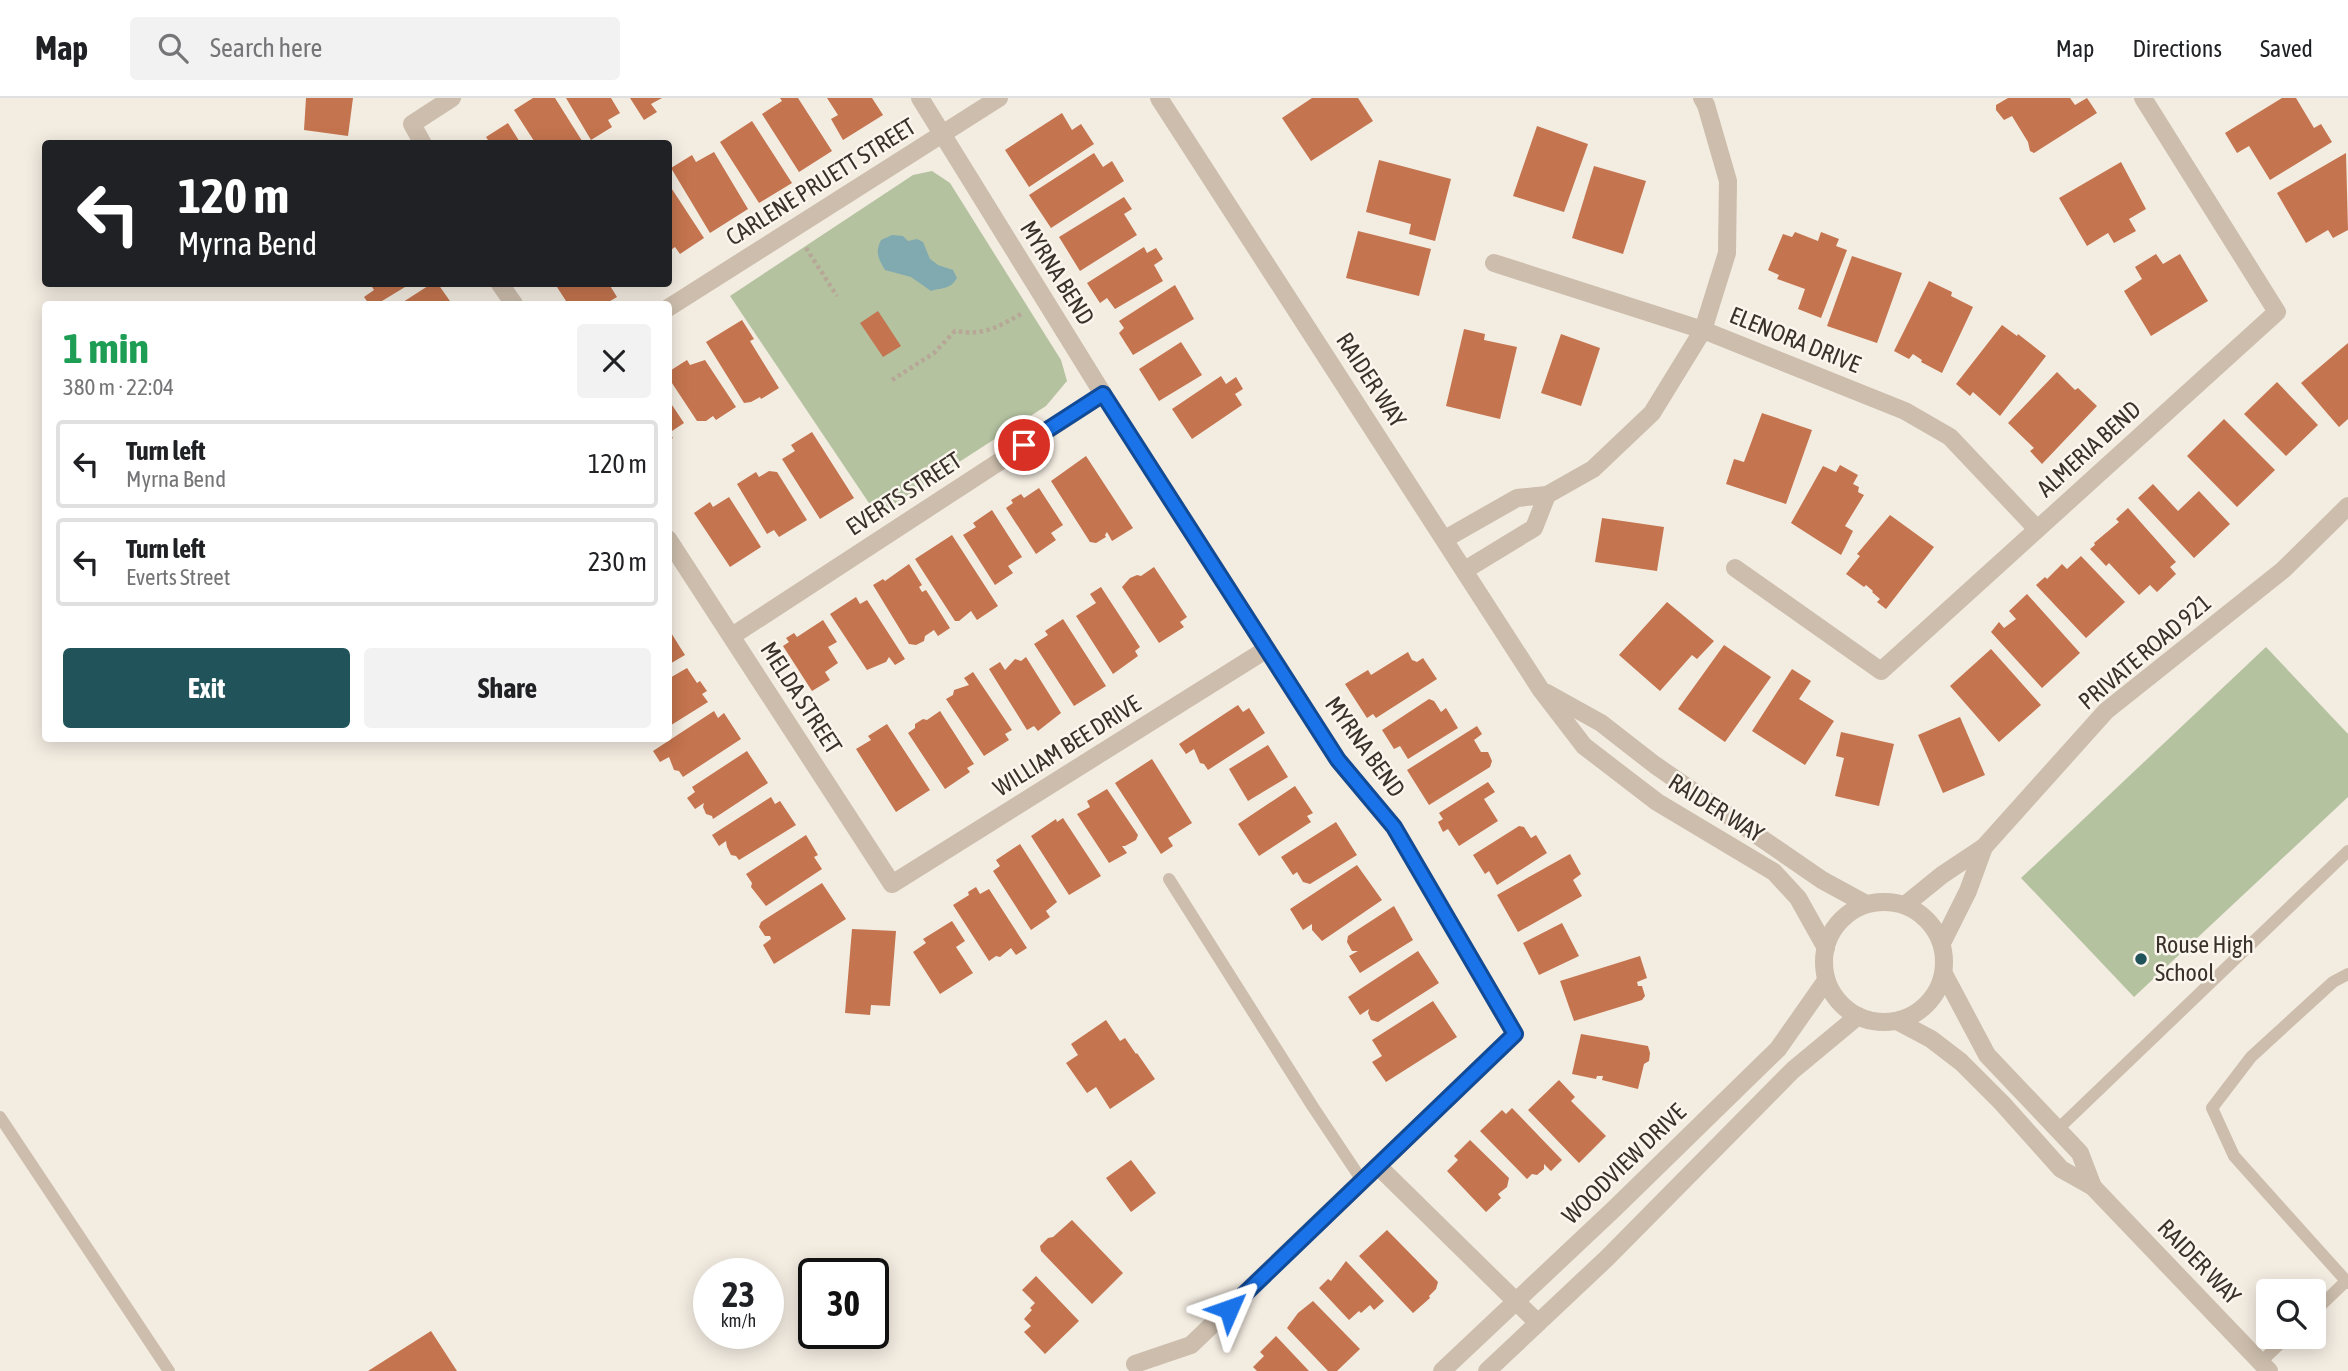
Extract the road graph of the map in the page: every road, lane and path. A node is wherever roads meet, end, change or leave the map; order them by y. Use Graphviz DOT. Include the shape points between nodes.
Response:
graph roads {
  1 [pos="452,98"];
  2 [pos="920,98"];
  3 [pos="999,98"];
  4 [pos="1158,98"];
  5 [pos="1702,98"];
  6 [pos="2143,98"];
  7 [pos="942,134"];
  8 [pos="421,140"];
  9 [pos="806,248"];
  10 [pos="1494,262"];
  11 [pos="838,296"];
  12 [pos="672,305"];
  13 [pos="1023,313"];
  14 [pos="1703,330"];
  15 [pos="892,380"];
  16 [pos="1103,394"];
  17 [pos="1547,495"];
  18 [pos="2348,506"];
  19 [pos="2037,529"];
  20 [pos="1445,539"];
  21 [pos="672,545"];
  22 [pos="1735,568"];
  23 [pos="1465,570"];
  24 [pos="732,636"];
  25 [pos="1267,649"];
  26 [pos="1541,690"];
  27 [pos="1984,847"];
  28 [pos="2348,850"];
  29 [pos="1169,879"];
  30 [pos="892,884"];
  31 [pos="1866,904"];
  32 [pos="1905,905"];
  33 [pos="1942,943"];
  34 [pos="1826,948"];
  35 [pos="1944,974"];
  36 [pos="2348,974"];
  37 [pos="1825,982"];
  38 [pos="1858,1016"];
  39 [pos="1897,1021"];
  40 [pos="0,1118"];
  41 [pos="2058,1129"];
  42 [pos="1379,1167"];
  43 [pos="1363,1182"];
  44 [pos="2093,1187"];
  45 [pos="2347,1282"];
  46 [pos="1515,1300"];
  47 [pos="2326,1301"];
  48 [pos="1538,1323"];
  49 [pos="2278,1349"];
  50 [pos="1135,1364"];
  51 [pos="2265,1367"];
  52 [pos="169,1371"];
  53 [pos="1442,1371"];
  54 [pos="1487,1371"];
  1 -- 8 [label="street" via="412,124"];
  2 -- 7 [label="street, MYRNA BEND"];
  3 -- 7 [label="street, CARLENE PRUETT STREET"];
  4 -- 20 [label="street, RAIDER WAY"];
  5 -- 14 [label="street" via="1728,181 1727,253"];
  6 -- 19 [label="street, ALMERIA BEND" via="2277,312"];
  7 -- 12 [label="street, CARLENE PRUETT STREET"];
  7 -- 16 [label="street, MYRNA BEND"];
  9 -- 11 [label="path"];
  10 -- 14 [label="street, ELENORA DRIVE"];
  13 -- 15 [label="path" via="990,331 955,331 934,353"];
  14 -- 17 [label="street" via="1652,413 1593,469"];
  14 -- 19 [label="street, ELENORA DRIVE" via="1905,411 1950,437"];
  16 -- 24 [label="street, EVERTS STREET"];
  16 -- 25 [label="street, MYRNA BEND"];
  17 -- 20 [label="street" via="1517,498"];
  17 -- 23 [label="street" via="1534,528"];
  18 -- 27 [label="street, PRIVATE ROAD 921" via="2283,570 2106,711"];
  19 -- 22 [label="street, ALMERIA BEND" via="1881,671"];
  20 -- 23 [label="street, RAIDER WAY"];
  21 -- 24 [label="street, MELDA STREET"];
  23 -- 26 [label="street, RAIDER WAY"];
  24 -- 30 [label="street, MELDA STREET"];
  25 -- 30 [label="street, WILLIAM BEE DRIVE"];
  25 -- 42 [label="street, MYRNA BEND" via="1338,760 1394,827 1515,1034"];
  26 -- 31 [label="street, RAIDER WAY" via="1601,723 1822,880"];
  26 -- 34 [label="street, RAIDER WAY" via="1584,746 1657,802 1773,872 1798,898"];
  27 -- 32 [label="street, PRIVATE ROAD 921"];
  27 -- 33 [label="street, PRIVATE ROAD 921"];
  28 -- 41 [label="lane"];
  29 -- 43 [label="lane"];
  31 -- 32 [label="street"];
  31 -- 34 [label="street" via="1841,921"];
  32 -- 33 [label="street" via="1922,915"];
  33 -- 35 [label="street"];
  34 -- 37 [label="street"];
  35 -- 39 [label="street" via="1930,1001"];
  35 -- 41 [label="street, RAIDER WAY" via="1987,1055"];
  36 -- 45 [label="lane" via="2333,982 2251,1057 2212,1108 2234,1157"];
  37 -- 38 [label="street"];
  37 -- 46 [label="street, WOODVIEW DRIVE" via="1778,1049"];
  38 -- 39 [label="street"];
  38 -- 48 [label="street" via="1793,1070"];
  39 -- 44 [label="street, RAIDER WAY" via="1961,1062 2061,1169"];
  40 -- 52 [label="lane"];
  41 -- 44 [label="street, RAIDER WAY" via="2080,1153"];
  42 -- 43 [label="street, MYRNA BEND"];
  42 -- 46 [label="street"];
  43 -- 50 [label="street, MYRNA BEND" via="1191,1345"];
  44 -- 51 [label="street, RAIDER WAY"];
  45 -- 47 [label="lane"];
  46 -- 48 [label="street"];
  46 -- 53 [label="street, WOODVIEW DRIVE"];
  48 -- 54 [label="street"];
  49 -- 51 [label="lane"];
}
